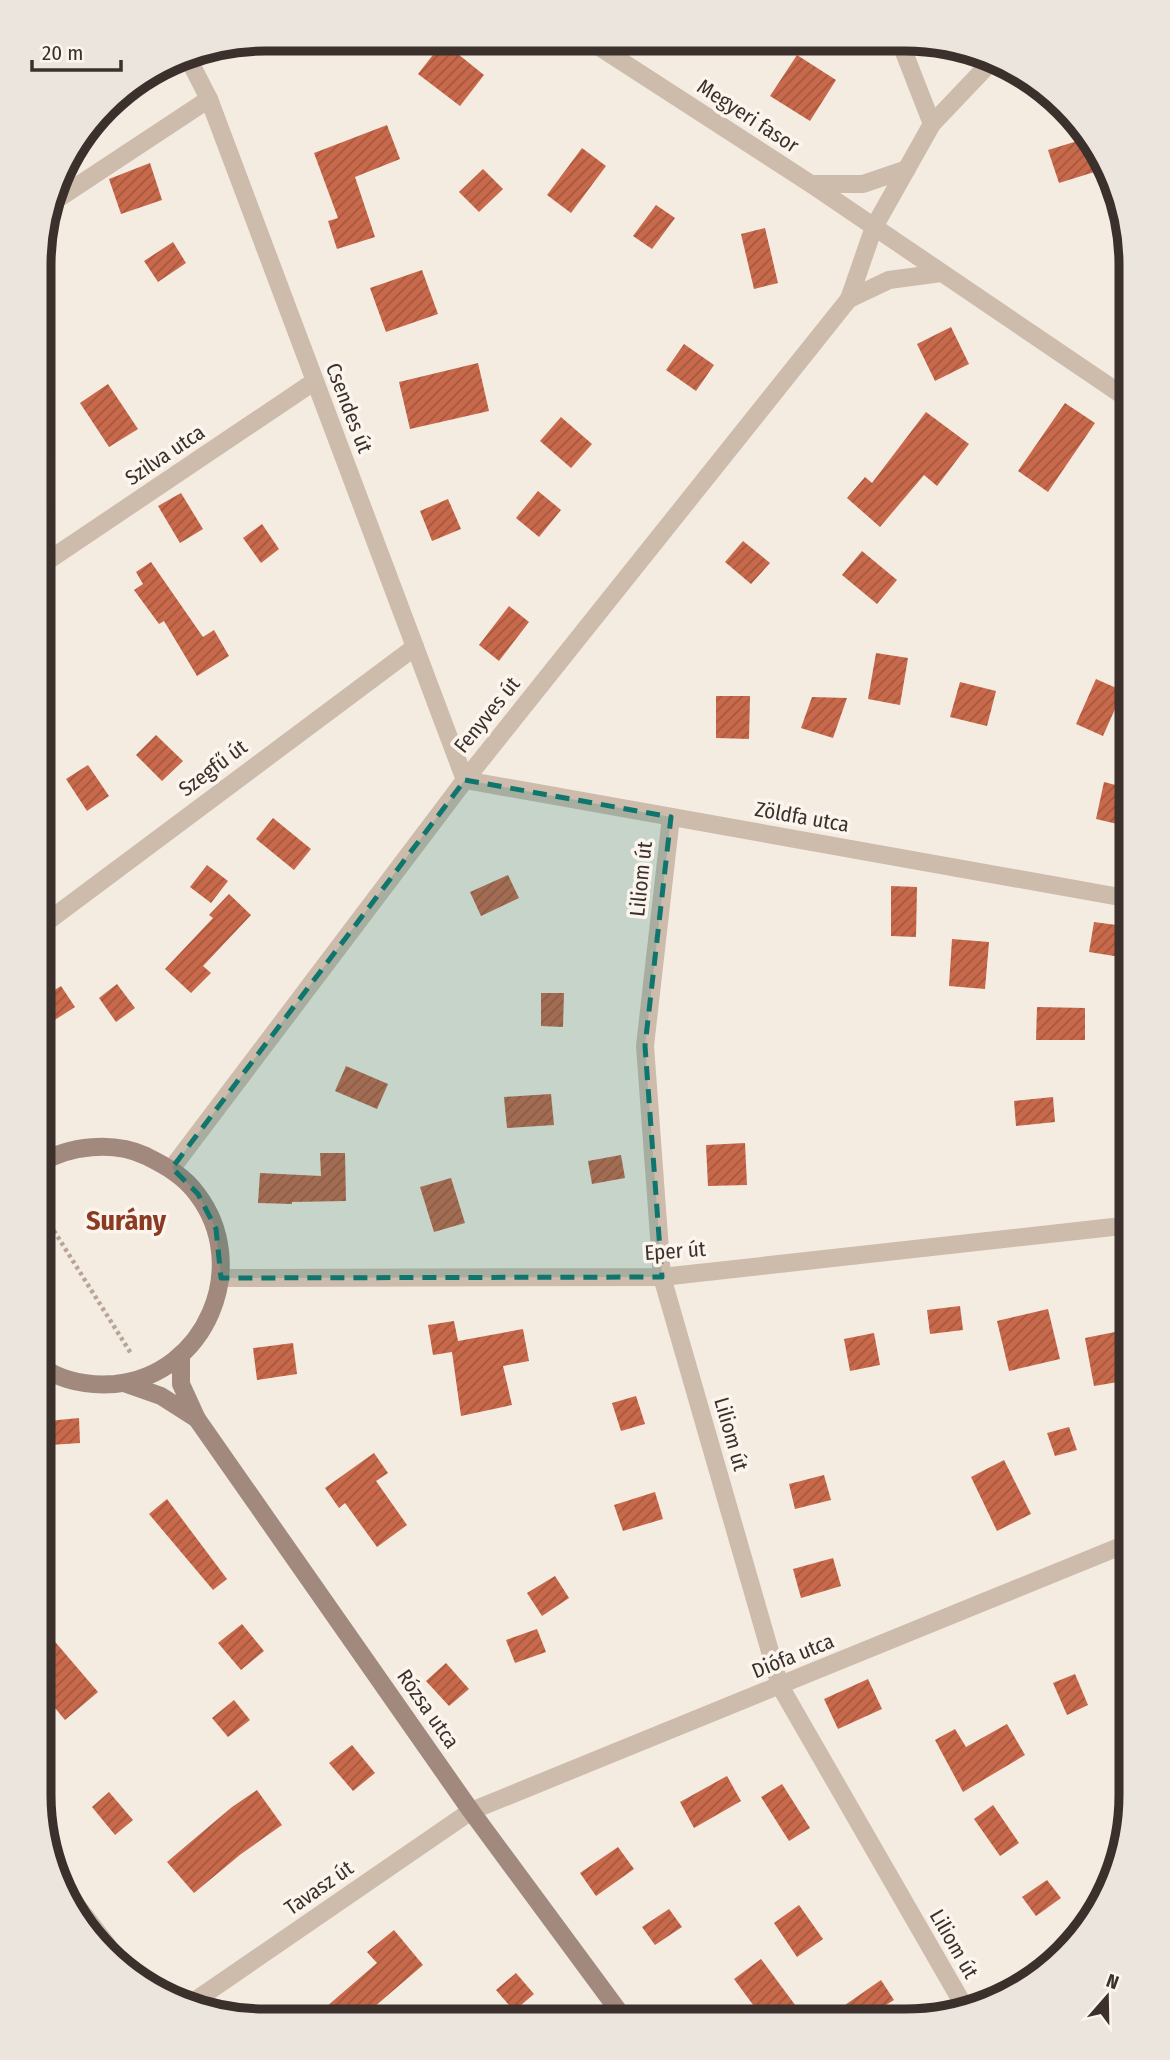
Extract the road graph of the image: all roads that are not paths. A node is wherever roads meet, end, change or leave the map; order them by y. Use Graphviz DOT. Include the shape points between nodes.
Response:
graph roads {
  1 [pos="605,51"];
  2 [pos="903,51"];
  3 [pos="191,64"];
  4 [pos="986,67"];
  5 [pos="209,99"];
  6 [pos="932,124"];
  7 [pos="907,169"];
  8 [pos="811,184"];
  9 [pos="62,196"];
  10 [pos="874,227"];
  11 [pos="941,273"];
  12 [pos="849,299"];
  13 [pos="315,381"];
  14 [pos="1119,393"];
  15 [pos="51,559"];
  16 [pos="415,647"];
  17 [pos="465,780"];
  18 [pos="671,817"];
  19 [pos="1119,897"];
  20 [pos="51,919"];
  21 [pos="51,1156"];
  22 [pos="172,1168"];
  23 [pos="1119,1227"];
  24 [pos="662,1277"];
  25 [pos="221,1278"];
  26 [pos="181,1355"];
  27 [pos="51,1374"];
  28 [pos="124,1383"];
  29 [pos="197,1419"];
  30 [pos="1119,1547"];
  31 [pos="780,1686"];
  32 [pos="471,1811"];
  33 [pos="198,1998"];
  34 [pos="961,2001"];
  35 [pos="617,2009"];
  1 -- 8 [label="street, Megyeri fasor"];
  2 -- 6 [label="street"];
  3 -- 5 [label="street, Csendes út"];
  4 -- 6 [label="street"];
  5 -- 9 [label="street"];
  5 -- 13 [label="street, Csendes út"];
  6 -- 7 [label="street"];
  7 -- 8 [label="street" via="863,184"];
  7 -- 10 [label="street"];
  8 -- 10 [label="street, Megyeri fasor"];
  10 -- 11 [label="street, Megyeri fasor"];
  10 -- 12 [label="street"];
  11 -- 12 [label="street" via="889,280"];
  11 -- 14 [label="street"];
  12 -- 17 [label="street, Fenyves út"];
  13 -- 15 [label="street, Szilva utca"];
  13 -- 16 [label="street, Csendes út"];
  16 -- 17 [label="street, Csendes út"];
  16 -- 20 [label="street, Szegfű út"];
  17 -- 18 [label="street, Zöldfa utca"];
  17 -- 22 [label="street, Fenyves út"];
  18 -- 19 [label="street, Zöldfa utca"];
  18 -- 24 [label="street, Liliom út" via="645,1046"];
  21 -- 22 [label="street" via="92,1146 134,1150"];
  22 -- 25 [label="street" via="198,1194 216,1229"];
  23 -- 24 [label="street, Eper út"];
  24 -- 25 [label="street, Eper út"];
  24 -- 31 [label="street, Liliom út"];
  25 -- 26 [label="street" via="207,1322"];
  26 -- 28 [label="street" via="147,1376"];
  26 -- 29 [label="street" via="181,1384"];
  27 -- 28 [label="street" via="80,1383"];
  28 -- 29 [label="street" via="161,1396"];
  29 -- 32 [label="street, Rózsa utca"];
  30 -- 31 [label="street, Diófa utca"];
  31 -- 32 [label="street, Diófa utca"];
  31 -- 34 [label="street, Liliom út"];
  32 -- 33 [label="street, Tavasz út"];
  32 -- 35 [label="street, Rózsa utca"];
}
